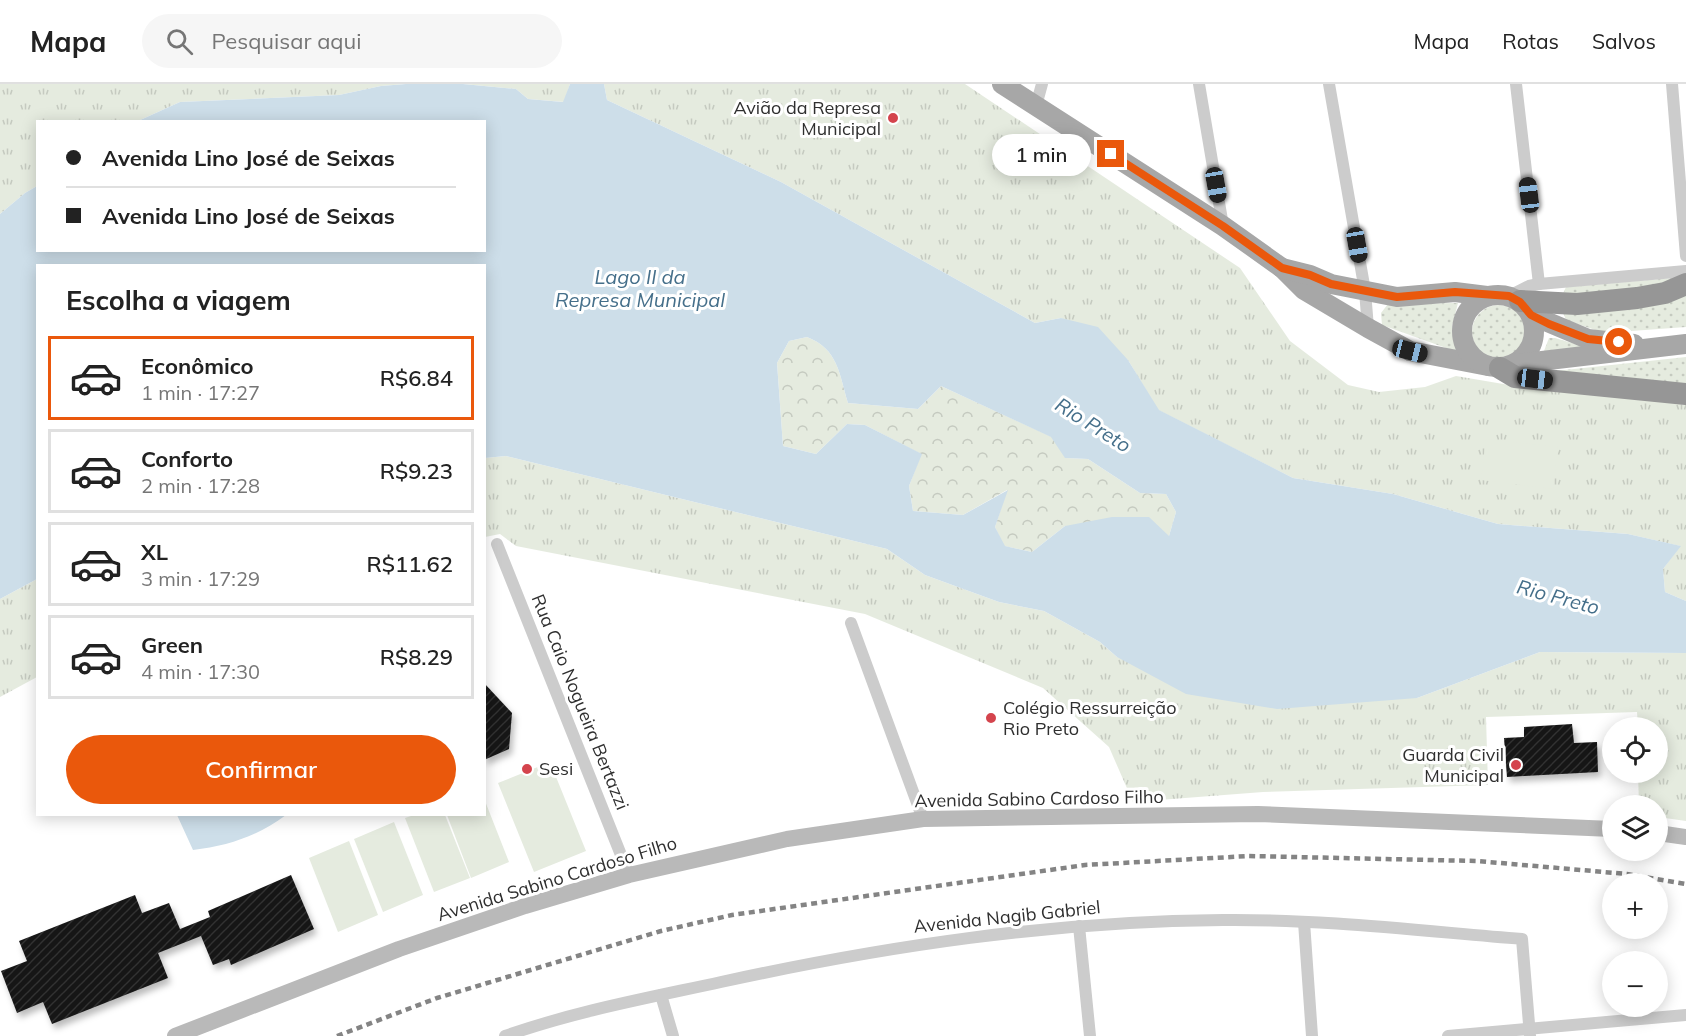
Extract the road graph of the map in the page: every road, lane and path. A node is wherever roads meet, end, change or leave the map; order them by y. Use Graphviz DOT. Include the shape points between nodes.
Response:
graph roads {
  1 [pos="1002,84"];
  2 [pos="1042,84"];
  3 [pos="1199,84"];
  4 [pos="1329,84"];
  5 [pos="1516,84"];
  6 [pos="1672,84"];
  7 [pos="1036,106"];
  8 [pos="1223,226"];
  9 [pos="1686,256"];
  10 [pos="1282,268"];
  11 [pos="1686,271"];
  12 [pos="1539,284"];
  13 [pos="1686,284"];
  14 [pos="1365,291"];
  15 [pos="1487,296"];
  16 [pos="1520,304"];
  17 [pos="1368,328"];
  18 [pos="1686,344"];
  19 [pos="1654,347"];
  20 [pos="1501,366"];
  21 [pos="1686,394"];
  22 [pos="497,543"];
  23 [pos="850,623"];
  24 [pos="923,819"];
  25 [pos="1602,829"];
  26 [pos="1668,834"];
  27 [pos="1686,837"];
  28 [pos="628,875"];
  29 [pos="1304,922"];
  30 [pos="1079,926"];
  31 [pos="661,995"];
  32 [pos="1686,1015"];
  33 [pos="1530,1032"];
  34 [pos="521,1034"];
  35 [pos="175,1036"];
  36 [pos="506,1036"];
  37 [pos="673,1036"];
  38 [pos="1090,1036"];
  39 [pos="1312,1036"];
  40 [pos="1448,1036"];
  1 -- 7 [label="main road"];
  2 -- 7 [label="street"];
  3 -- 8 [label="street"];
  4 -- 14 [label="street"];
  5 -- 12 [label="street"];
  6 -- 9 [label="street"];
  7 -- 8 [label="main road"];
  8 -- 10 [label="main road"];
  10 -- 14 [label="main road"];
  10 -- 17 [label="main road" via="1304,290"];
  11 -- 12 [label="street"];
  12 -- 16 [label="street" via="1529,286"];
  13 -- 16 [label="highway" via="1665,293 1627,299"];
  14 -- 15 [label="main road" via="1397,297 1455,292"];
  14 -- 17 [label="street"];
  15 -- 16 [label="main road"];
  15 -- 20 [label="main road" via="1468,310 1461,332 1469,353"];
  16 -- 19 [label="main road" via="1588,339"];
  16 -- 20 [label="main road" via="1534,337 1531,348"];
  17 -- 20 [label="main road" via="1410,351"];
  18 -- 19 [label="main road"];
  19 -- 20 [label="main road"];
  20 -- 21 [label="highway" via="1515,377"];
  22 -- 28 [label="street, Rua Caio Nogueira Bertazzi"];
  23 -- 24 [label="street"];
  24 -- 25 [label="main road, Avenida Sabino Cardoso Filho" via="1258,814"];
  24 -- 28 [label="main road, Avenida Sabino Cardoso Filho" via="787,838"];
  26 -- 27 [label="main road"];
  28 -- 35 [label="main road, Avenida Sabino Cardoso Filho" via="399,949"];
  29 -- 30 [label="street, Avenida Nagib Gabriel" via="1224,920"];
  29 -- 33 [label="street, Avenida Nagib Gabriel" via="1522,939"];
  29 -- 39 [label="street"];
  30 -- 31 [label="street, Avenida Nagib Gabriel" via="857,954"];
  30 -- 38 [label="street"];
  31 -- 34 [label="street, Avenida Nagib Gabriel" via="634,999"];
  31 -- 37 [label="street"];
  32 -- 33 [label="street"];
  33 -- 40 [label="street"];
  34 -- 36 [label="street, Avenida Nagib Gabriel"];
}
